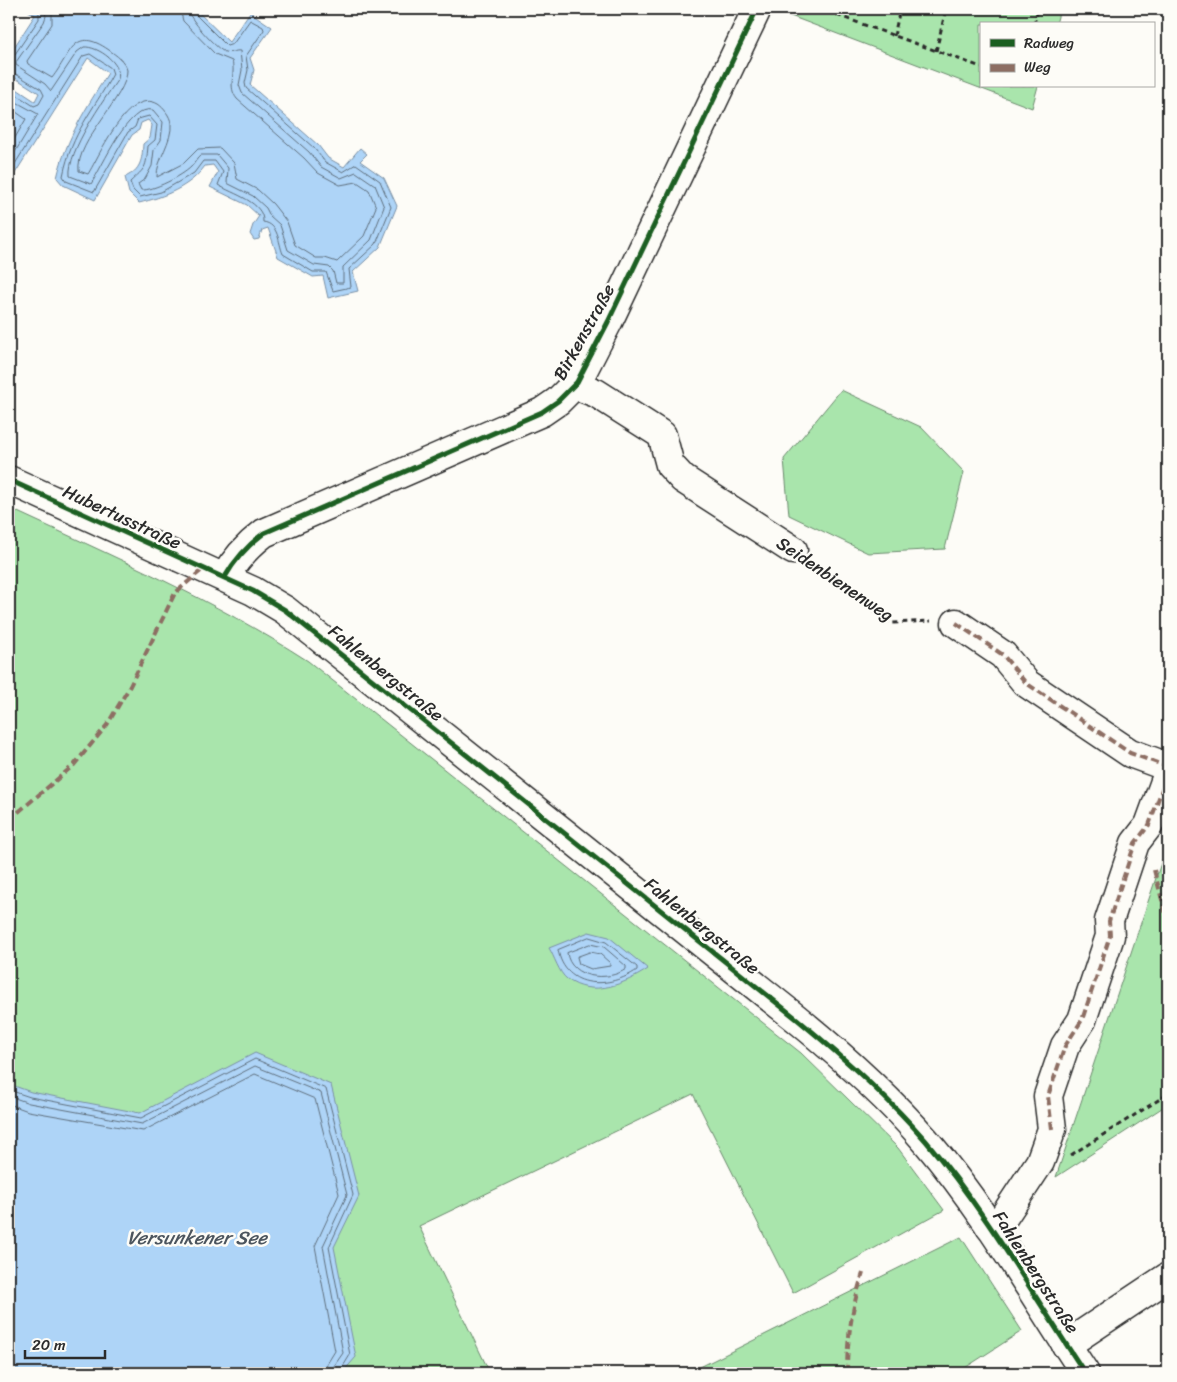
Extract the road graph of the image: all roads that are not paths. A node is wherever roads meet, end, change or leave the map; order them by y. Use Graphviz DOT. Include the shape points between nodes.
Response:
graph roads {
  1 [pos="758,9"];
  2 [pos="577,382"];
  3 [pos="9,480"];
  4 [pos="793,550"];
  5 [pos="225,578"];
  6 [pos="956,623"];
  7 [pos="1168,767"];
  8 [pos="1168,773"];
  9 [pos="990,1227"];
  10 [pos="1168,1277"];
  11 [pos="1066,1345"];
  12 [pos="1085,1373"];
  1 -- 2 [label="street, Birkenstraße"];
  2 -- 4 [label="street, Seidenbienenweg" via="662,435 675,472"];
  2 -- 5 [label="street, Birkenstraße" via="542,412 264,533 235,560"];
  3 -- 5 [label="street, Hubertusstraße"];
  5 -- 9 [label="street, Fahlenbergstraße" via="286,610 864,1074 926,1142"];
  6 -- 7 [label="street" via="1004,655 1026,683 1042,694 1130,753"];
  8 -- 9 [label="street" via="1149,825 1135,844 1109,921 1110,936 1082,1020 1065,1046 1048,1096 1052,1129 1040,1162 1003,1218"];
  9 -- 11 [label="street, Fahlenbergstraße"];
  10 -- 11 [label="street"];
  11 -- 12 [label="street, Fahlenbergstraße"];
}
